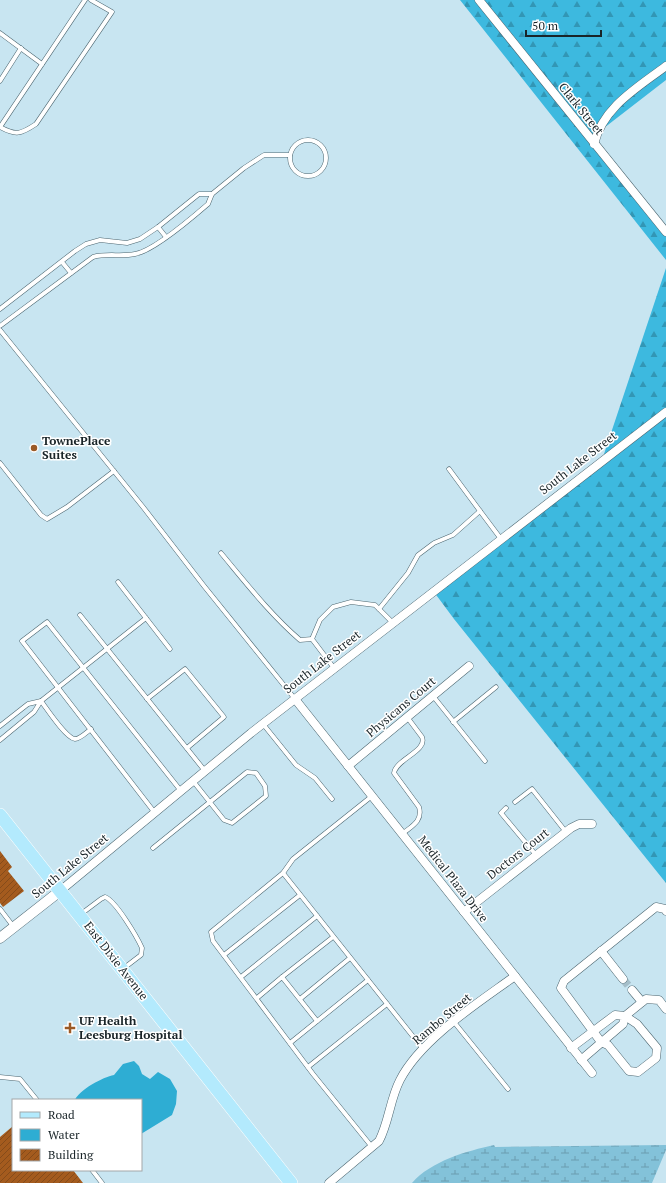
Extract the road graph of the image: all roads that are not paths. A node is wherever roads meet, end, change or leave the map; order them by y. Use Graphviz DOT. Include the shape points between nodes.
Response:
graph roads {
  1 [pos="85,0"];
  2 [pos="92,0"];
  3 [pos="479,0"];
  4 [pos="0,33"];
  5 [pos="21,48"];
  6 [pos="42,64"];
  7 [pos="666,66"];
  8 [pos="0,82"];
  9 [pos="0,127"];
  10 [pos="594,144"];
  11 [pos="290,155"];
  12 [pos="212,194"];
  13 [pos="663,222"];
  14 [pos="158,226"];
  15 [pos="666,232"];
  16 [pos="166,237"];
  17 [pos="62,262"];
  18 [pos="71,273"];
  19 [pos="0,309"];
  20 [pos="0,326"];
  21 [pos="0,330"];
  22 [pos="666,412"];
  23 [pos="0,464"];
  24 [pos="449,469"];
  25 [pos="114,471"];
  26 [pos="480,511"];
  27 [pos="502,540"];
  28 [pos="221,553"];
  29 [pos="118,582"];
  30 [pos="379,609"];
  31 [pos="80,616"];
  32 [pos="146,618"];
  33 [pos="393,623"];
  34 [pos="312,639"];
  35 [pos="107,649"];
  36 [pos="170,649"];
  37 [pos="469,666"];
  38 [pos="83,668"];
  39 [pos="334,668"];
  40 [pos="59,687"];
  41 [pos="496,687"];
  42 [pos="432,696"];
  43 [pos="147,699"];
  44 [pos="295,699"];
  45 [pos="41,701"];
  46 [pos="15,715"];
  47 [pos="407,717"];
  48 [pos="453,722"];
  49 [pos="21,723"];
  50 [pos="263,724"];
  51 [pos="0,726"];
  52 [pos="91,729"];
  53 [pos="0,740"];
  54 [pos="187,748"];
  55 [pos="485,761"];
  56 [pos="348,766"];
  57 [pos="205,771"];
  58 [pos="193,781"];
  59 [pos="181,791"];
  60 [pos="372,796"];
  61 [pos="332,799"];
  62 [pos="209,802"];
  63 [pos="515,802"];
  64 [pos="506,808"];
  65 [pos="155,813"];
  66 [pos="0,815"];
  67 [pos="592,824"];
  68 [pos="566,832"];
  69 [pos="402,834"];
  70 [pos="153,848"];
  71 [pos="536,855"];
  72 [pos="283,873"];
  73 [pos="60,891"];
  74 [pos="300,895"];
  75 [pos="0,909"];
  76 [pos="666,911"];
  77 [pos="464,912"];
  78 [pos="79,915"];
  79 [pos="317,916"];
  80 [pos="14,928"];
  81 [pos="333,937"];
  82 [pos="0,938"];
  83 [pos="601,951"];
  84 [pos="224,955"];
  85 [pos="350,958"];
  86 [pos="123,970"];
  87 [pos="515,976"];
  88 [pos="241,977"];
  89 [pos="282,977"];
  90 [pos="623,979"];
  91 [pos="368,980"];
  92 [pos="632,990"];
  93 [pos="257,998"];
  94 [pos="300,999"];
  95 [pos="642,1002"];
  96 [pos="387,1004"];
  97 [pos="666,1009"];
  98 [pos="625,1016"];
  99 [pos="318,1021"];
  100 [pos="454,1022"];
  101 [pos="593,1031"];
  102 [pos="601,1042"];
  103 [pos="290,1043"];
  104 [pos="571,1048"];
  105 [pos="423,1049"];
  106 [pos="580,1060"];
  107 [pos="308,1067"];
  108 [pos="592,1073"];
  109 [pos="0,1077"];
  110 [pos="508,1089"];
  111 [pos="36,1099"];
  112 [pos="373,1147"];
  113 [pos="93,1171"];
  114 [pos="102,1183"];
  115 [pos="291,1183"];
  116 [pos="329,1183"];
  1 -- 6 [label="lane"];
  2 -- 9 [label="lane" via="112,12 36,124 24,132 10,132"];
  3 -- 10 [label="street, Clark Street"];
  4 -- 5 [label="lane"];
  5 -- 6 [label="lane"];
  5 -- 8 [label="lane"];
  6 -- 9 [label="lane"];
  7 -- 10 [label="street" via="617,104 600,125"];
  10 -- 13 [label="street, Clark Street"];
  11 -- 11 [label="lane" via="292,167 302,175 320,172 326,161 321,145 311,140 305,139 295,144"];
  11 -- 12 [label="lane" via="264,155"];
  12 -- 14 [label="lane" via="199,194"];
  12 -- 16 [label="lane" via="208,204"];
  13 -- 15 [label="street, Clark Street"];
  14 -- 16 [label="lane"];
  14 -- 17 [label="lane" via="140,239 127,243 100,240 86,244"];
  16 -- 18 [label="lane" via="148,250 135,254 92,256"];
  17 -- 18 [label="lane"];
  17 -- 19 [label="lane"];
  18 -- 20 [label="lane"];
  21 -- 25 [label="lane"];
  22 -- 27 [label="street, South Lake Street"];
  23 -- 25 [label="lane" via="47,519"];
  24 -- 26 [label="lane"];
  25 -- 44 [label="lane"];
  26 -- 27 [label="lane"];
  26 -- 30 [label="lane" via="453,535 434,543 418,555 408,573"];
  27 -- 33 [label="street, South Lake Street"];
  28 -- 34 [label="lane" via="286,628 300,640"];
  29 -- 32 [label="lane"];
  30 -- 33 [label="lane"];
  30 -- 34 [label="lane" via="375,605 351,602 332,607 320,620"];
  31 -- 35 [label="lane"];
  32 -- 35 [label="lane"];
  32 -- 36 [label="lane"];
  33 -- 39 [label="street, South Lake Street"];
  34 -- 39 [label="lane"];
  35 -- 38 [label="lane"];
  35 -- 43 [label="lane"];
  37 -- 42 [label="street, Physicans Court"];
  38 -- 40 [label="lane"];
  38 -- 40 [label="lane" via="47,622 22,641"];
  38 -- 59 [label="lane"];
  39 -- 44 [label="street, South Lake Street"];
  40 -- 45 [label="lane"];
  40 -- 52 [label="lane"];
  41 -- 48 [label="lane"];
  42 -- 47 [label="street, Physicans Court"];
  42 -- 48 [label="lane"];
  43 -- 54 [label="lane"];
  43 -- 54 [label="lane" via="185,669 200,687 224,717"];
  44 -- 50 [label="street, South Lake Street"];
  44 -- 56 [label="street, Medical Plaza Drive"];
  45 -- 46 [label="lane" via="28,704"];
  45 -- 49 [label="lane" via="34,712"];
  45 -- 52 [label="lane" via="72,738 79,738"];
  46 -- 49 [label="lane"];
  46 -- 51 [label="lane"];
  47 -- 56 [label="street, Physicans Court"];
  47 -- 69 [label="lane" via="424,741 420,748 394,769 394,773 421,813 418,821"];
  48 -- 55 [label="lane"];
  49 -- 53 [label="lane"];
  50 -- 57 [label="street, South Lake Street"];
  50 -- 61 [label="lane" via="296,765 315,778"];
  52 -- 65 [label="lane"];
  54 -- 57 [label="lane"];
  56 -- 60 [label="street, Medical Plaza Drive"];
  57 -- 58 [label="street, South Lake Street"];
  58 -- 59 [label="street, South Lake Street"];
  58 -- 62 [label="lane"];
  59 -- 65 [label="street, South Lake Street"];
  60 -- 69 [label="street, Medical Plaza Drive"];
  60 -- 72 [label="lane" via="293,859"];
  62 -- 62 [label="lane" via="224,820 232,822 266,796 265,786 256,773 247,772"];
  62 -- 70 [label="lane"];
  63 -- 68 [label="lane" via="532,789"];
  64 -- 71 [label="lane" via="501,813"];
  65 -- 73 [label="street, South Lake Street"];
  66 -- 73 [label="main road, East Dixie Avenue"];
  67 -- 68 [label="street, Doctors Court" via="579,824"];
  68 -- 71 [label="street, Doctors Court"];
  69 -- 77 [label="street, Medical Plaza Drive"];
  71 -- 77 [label="street, Doctors Court"];
  72 -- 74 [label="lane"];
  72 -- 84 [label="lane" via="212,932 213,941"];
  73 -- 78 [label="main road, East Dixie Avenue"];
  73 -- 80 [label="street, South Lake Street"];
  74 -- 79 [label="lane"];
  74 -- 84 [label="lane"];
  75 -- 80 [label="lane"];
  76 -- 83 [label="street" via="656,907"];
  77 -- 87 [label="street, Medical Plaza Drive"];
  78 -- 86 [label="main road, East Dixie Avenue"];
  78 -- 86 [label="lane" via="101,899 110,899 142,948 141,955"];
  79 -- 81 [label="lane"];
  79 -- 88 [label="lane"];
  80 -- 82 [label="street, South Lake Street"];
  81 -- 85 [label="lane"];
  81 -- 89 [label="lane"];
  83 -- 90 [label="street"];
  83 -- 101 [label="street" via="564,981 561,988"];
  84 -- 88 [label="lane"];
  85 -- 91 [label="lane"];
  85 -- 94 [label="lane"];
  86 -- 115 [label="main road, East Dixie Avenue"];
  87 -- 100 [label="street, Rambo Street"];
  87 -- 104 [label="street, Medical Plaza Drive"];
  88 -- 93 [label="lane"];
  89 -- 93 [label="lane"];
  89 -- 94 [label="lane"];
  91 -- 96 [label="lane"];
  91 -- 99 [label="lane"];
  92 -- 95 [label="street"];
  93 -- 103 [label="lane"];
  94 -- 99 [label="lane"];
  95 -- 97 [label="street" via="646,999 659,1000"];
  95 -- 98 [label="street"];
  96 -- 105 [label="lane"];
  96 -- 107 [label="lane"];
  98 -- 101 [label="street" via="615,1015"];
  98 -- 102 [label="street" via="623,1024"];
  98 -- 102 [label="street" via="637,1024 657,1048 656,1058 638,1072 629,1070 608,1045"];
  99 -- 103 [label="lane"];
  100 -- 105 [label="street, Rambo Street"];
  100 -- 110 [label="lane"];
  101 -- 102 [label="street"];
  101 -- 104 [label="street"];
  102 -- 106 [label="street"];
  103 -- 107 [label="lane"];
  104 -- 106 [label="street, Medical Plaza Drive"];
  105 -- 112 [label="street, Rambo Street" via="399,1081 383,1133"];
  106 -- 108 [label="street, Medical Plaza Drive"];
  107 -- 112 [label="lane"];
  109 -- 111 [label="lane" via="20,1079"];
  112 -- 116 [label="street, Rambo Street"];
  113 -- 114 [label="lane"];
}
